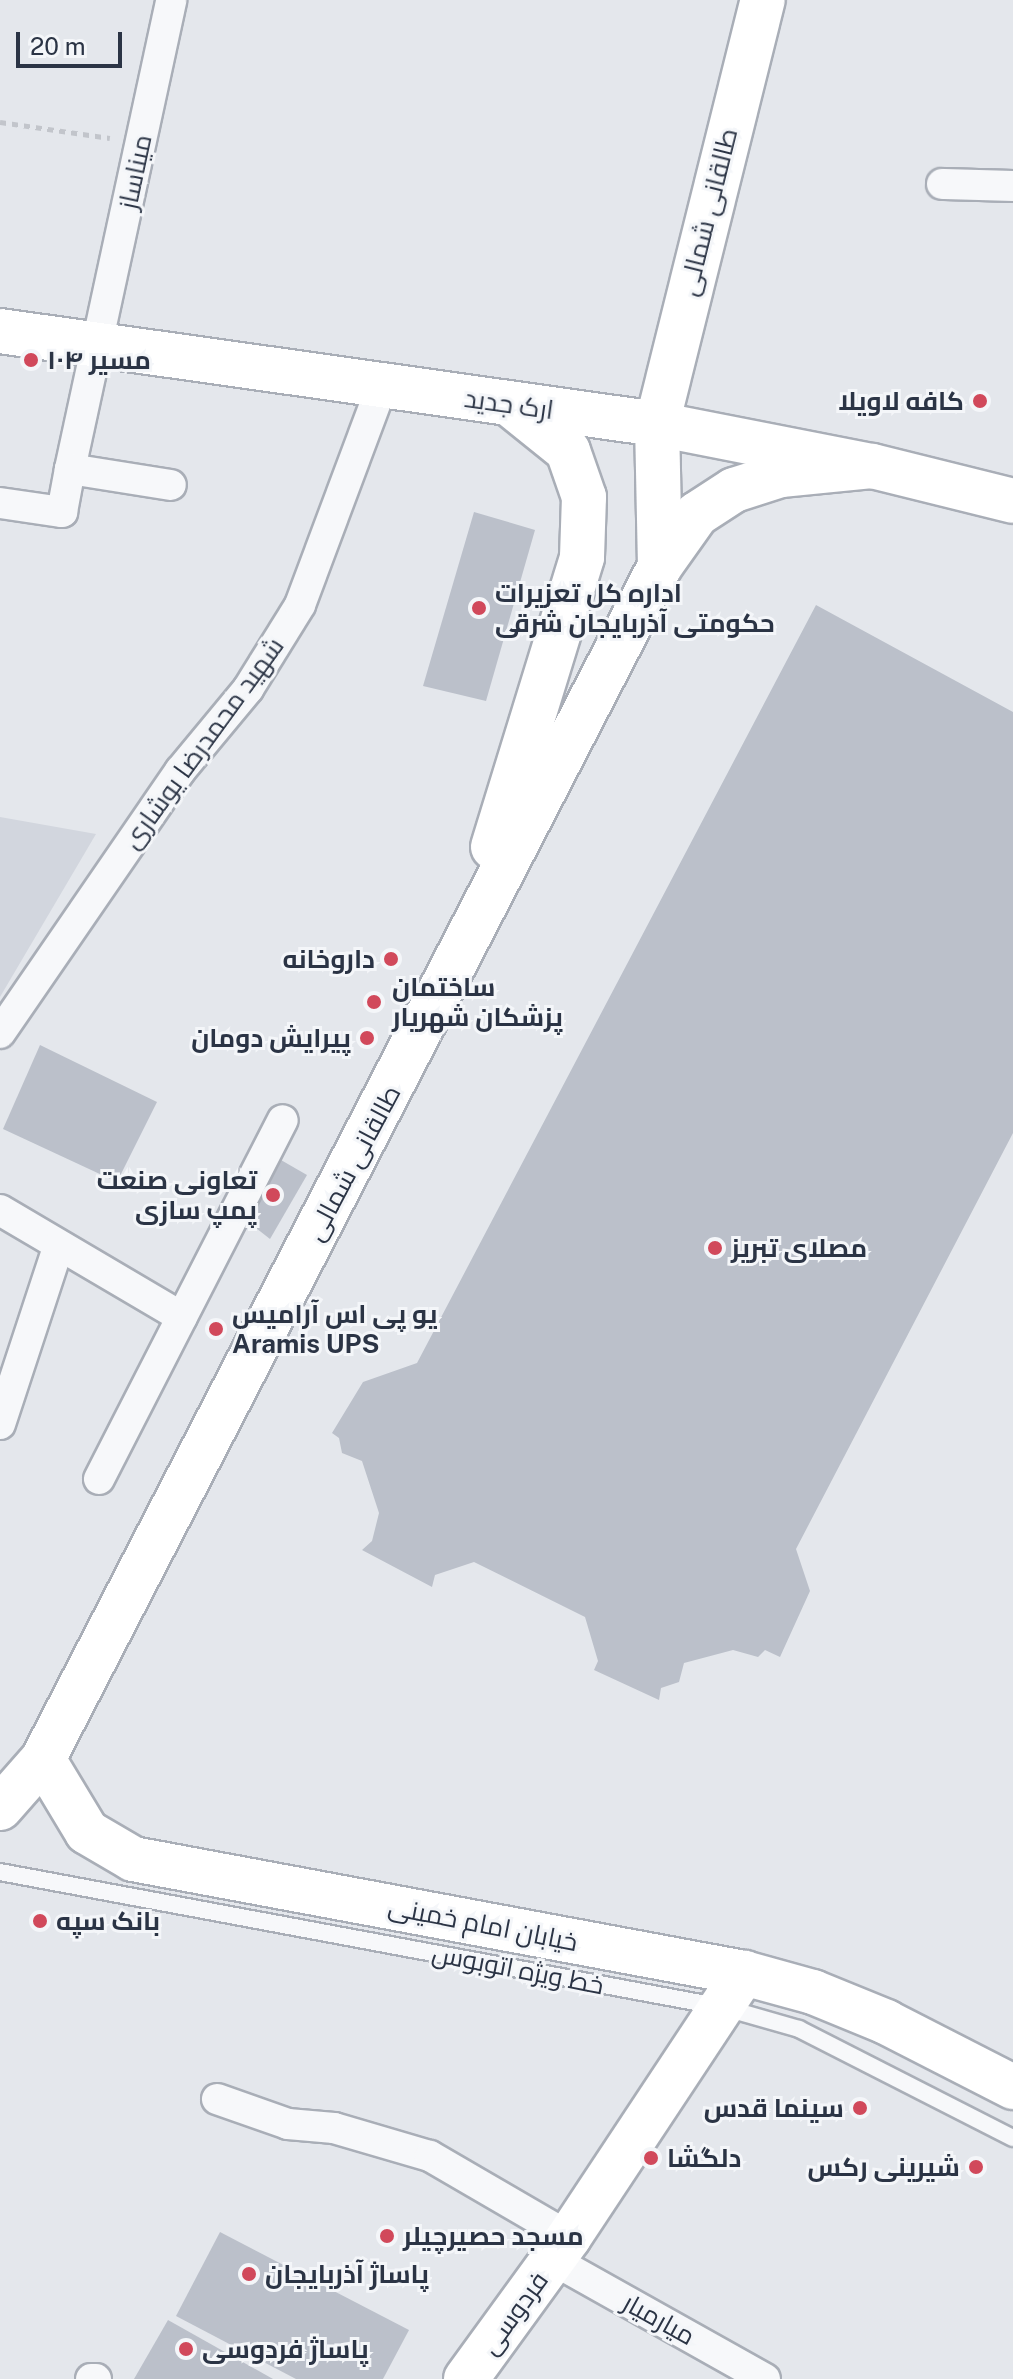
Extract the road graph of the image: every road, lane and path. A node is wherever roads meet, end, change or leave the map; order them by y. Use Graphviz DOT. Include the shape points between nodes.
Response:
graph roads {
  1 [pos="171,0"];
  2 [pos="763,0"];
  3 [pos="0,122"];
  4 [pos="141,142"];
  5 [pos="942,184"];
  6 [pos="1013,186"];
  7 [pos="0,331"];
  8 [pos="98,345"];
  9 [pos="382,386"];
  10 [pos="511,405"];
  11 [pos="657,424"];
  12 [pos="872,466"];
  13 [pos="70,469"];
  14 [pos="171,485"];
  15 [pos="1013,501"];
  16 [pos="0,503"];
  17 [pos="660,566"];
  18 [pos="458,962"];
  19 [pos="0,1033"];
  20 [pos="283,1120"];
  21 [pos="0,1210"];
  22 [pos="59,1245"];
  23 [pos="182,1317"];
  24 [pos="0,1424"];
  25 [pos="99,1479"];
  26 [pos="43,1759"];
  27 [pos="0,1808"];
  28 [pos="0,1872"];
  29 [pos="733,1990"];
  30 [pos="1013,2087"];
  31 [pos="217,2099"];
  32 [pos="1013,2138"];
  33 [pos="561,2248"];
  34 [pos="466,2379"];
  35 [pos="765,2379"];
  1 -- 4 [label="street, میناساز"];
  2 -- 11 [label="main road, طالقانی شمالی"];
  3 -- 4 [label="path"];
  4 -- 8 [label="street, میناساز"];
  5 -- 6 [label="street"];
  7 -- 8 [label="main road, ارک جدید"];
  8 -- 9 [label="main road, ارک جدید"];
  8 -- 13 [label="street, میناساز"];
  9 -- 10 [label="main road, ارک جدید"];
  9 -- 19 [label="street, شهید محمدرضا یوشاری" via="300,605 248,689 180,771"];
  10 -- 11 [label="main road, ارک جدید"];
  10 -- 18 [label="main road" via="568,451 584,497 582,557"];
  11 -- 12 [label="main road, ارک جدید"];
  11 -- 17 [label="main road, طالقانی شمالی"];
  12 -- 15 [label="main road, ارک جدید"];
  12 -- 17 [label="main road, طالقانی شمالی" via="781,475 734,490 697,514"];
  13 -- 14 [label="street"];
  13 -- 16 [label="street, میناساز" via="62,512"];
  17 -- 18 [label="main road, طالقانی شمالی"];
  18 -- 26 [label="main road, طالقانی شمالی"];
  20 -- 23 [label="street"];
  21 -- 22 [label="street"];
  22 -- 23 [label="street"];
  22 -- 24 [label="street"];
  23 -- 25 [label="street"];
  26 -- 27 [label="main road"];
  26 -- 29 [label="main road, خیابان امام خمینی" via="87,1832 133,1859"];
  28 -- 29 [label="lane, خط ویژه اتوبوس"];
  29 -- 30 [label="main road, خیابان امام خمینی" via="813,1992 886,2022"];
  29 -- 32 [label="lane, خط ویژه اتوبوس"];
  29 -- 33 [label="main road, فردوسی"];
  31 -- 33 [label="street, میارمیار" via="288,2124 334,2128 430,2156"];
  33 -- 34 [label="main road, فردوسی"];
  33 -- 35 [label="street, میارمیار"];
}
